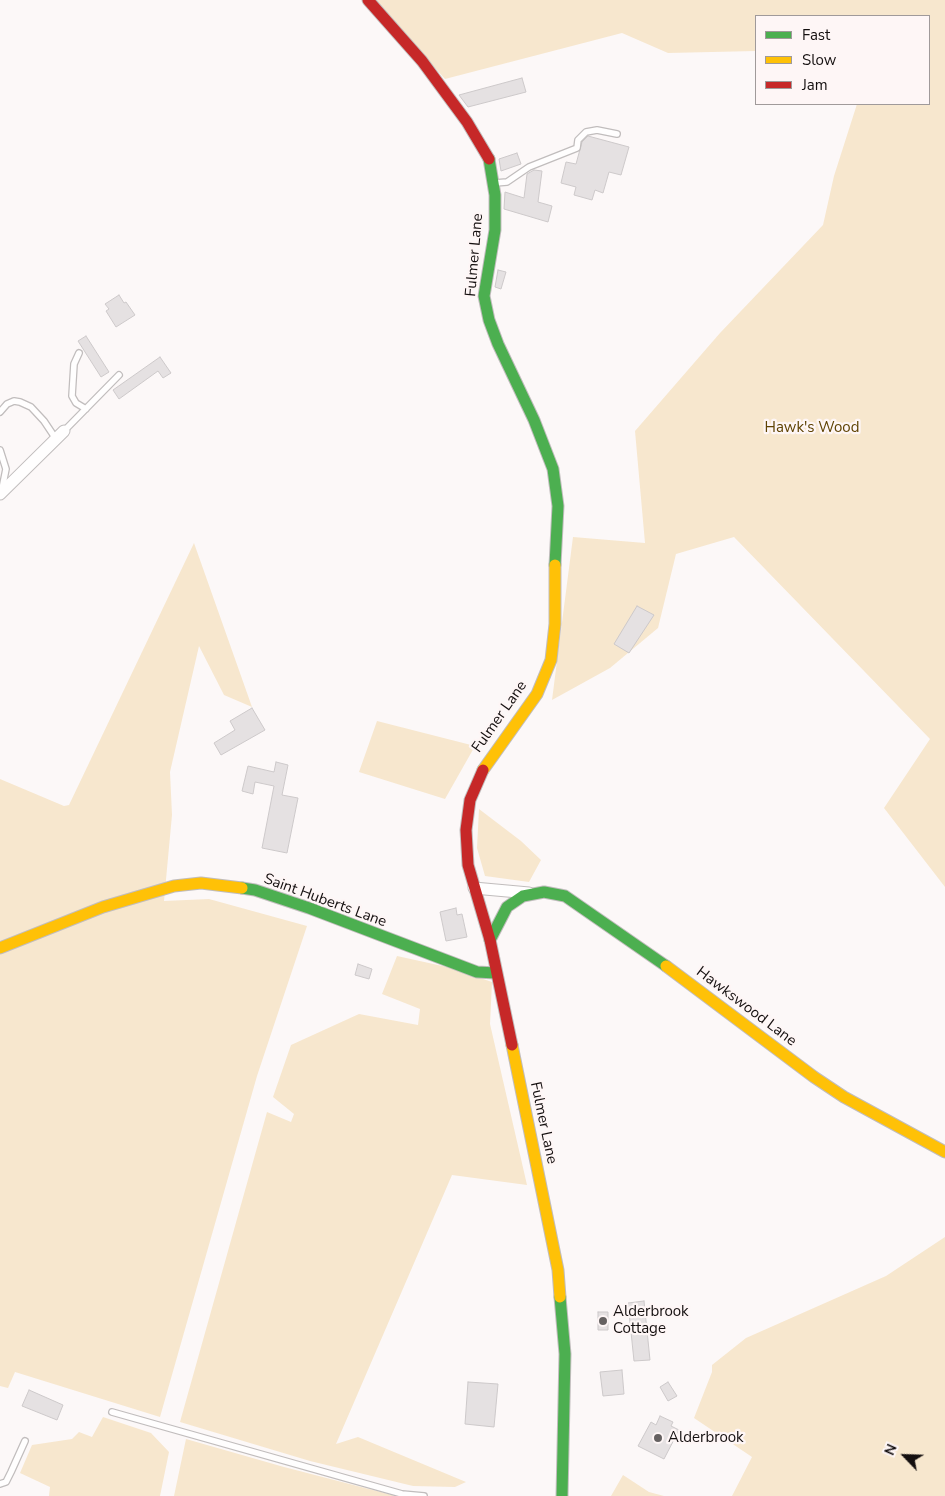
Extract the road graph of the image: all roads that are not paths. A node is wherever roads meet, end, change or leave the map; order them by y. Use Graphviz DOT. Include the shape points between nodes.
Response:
graph roads {
  1 [pos="368,0"];
  2 [pos="617,134"];
  3 [pos="493,184"];
  4 [pos="79,353"];
  5 [pos="119,375"];
  6 [pos="86,409"];
  7 [pos="0,412"];
  8 [pos="60,435"];
  9 [pos="0,450"];
  10 [pos="0,493"];
  11 [pos="474,888"];
  12 [pos="529,893"];
  13 [pos="490,940"];
  14 [pos="0,948"];
  15 [pos="496,973"];
  16 [pos="945,1152"];
  17 [pos="112,1412"];
  18 [pos="25,1440"];
  19 [pos="0,1484"];
  20 [pos="424,1496"];
  21 [pos="562,1496"];
  1 -- 3 [label="street, Fulmer Lane" via="422,61 467,122 489,156"];
  2 -- 3 [label="lane" via="597,130 586,132 578,140 577,148 529,167 507,182"];
  3 -- 11 [label="street, Fulmer Lane" via="495,230 484,296 498,344 553,469 558,506 555,624 551,660 537,694 483,769 470,800 466,830 468,865"];
  4 -- 6 [label="lane" via="74,364 72,396"];
  5 -- 6 [label="lane"];
  6 -- 8 [label="lane"];
  7 -- 8 [label="lane" via="7,404 20,402 31,407"];
  8 -- 10 [label="street"];
  9 -- 10 [label="lane" via="6,469"];
  11 -- 12 [label="street, Hawkswood Lane"];
  11 -- 13 [label="street, Fulmer Lane"];
  12 -- 13 [label="street" via="507,908"];
  12 -- 16 [label="street, Hawkswood Lane" via="565,896 587,909 814,1077"];
  13 -- 15 [label="street, Fulmer Lane"];
  14 -- 15 [label="street, Saint Huberts Lane" via="103,907 174,886 200,883 255,890 477,972"];
  15 -- 21 [label="street, Fulmer Lane" via="558,1270 565,1354"];
  17 -- 20 [label="lane" via="402,1494"];
  18 -- 19 [label="lane" via="6,1482"];
}
